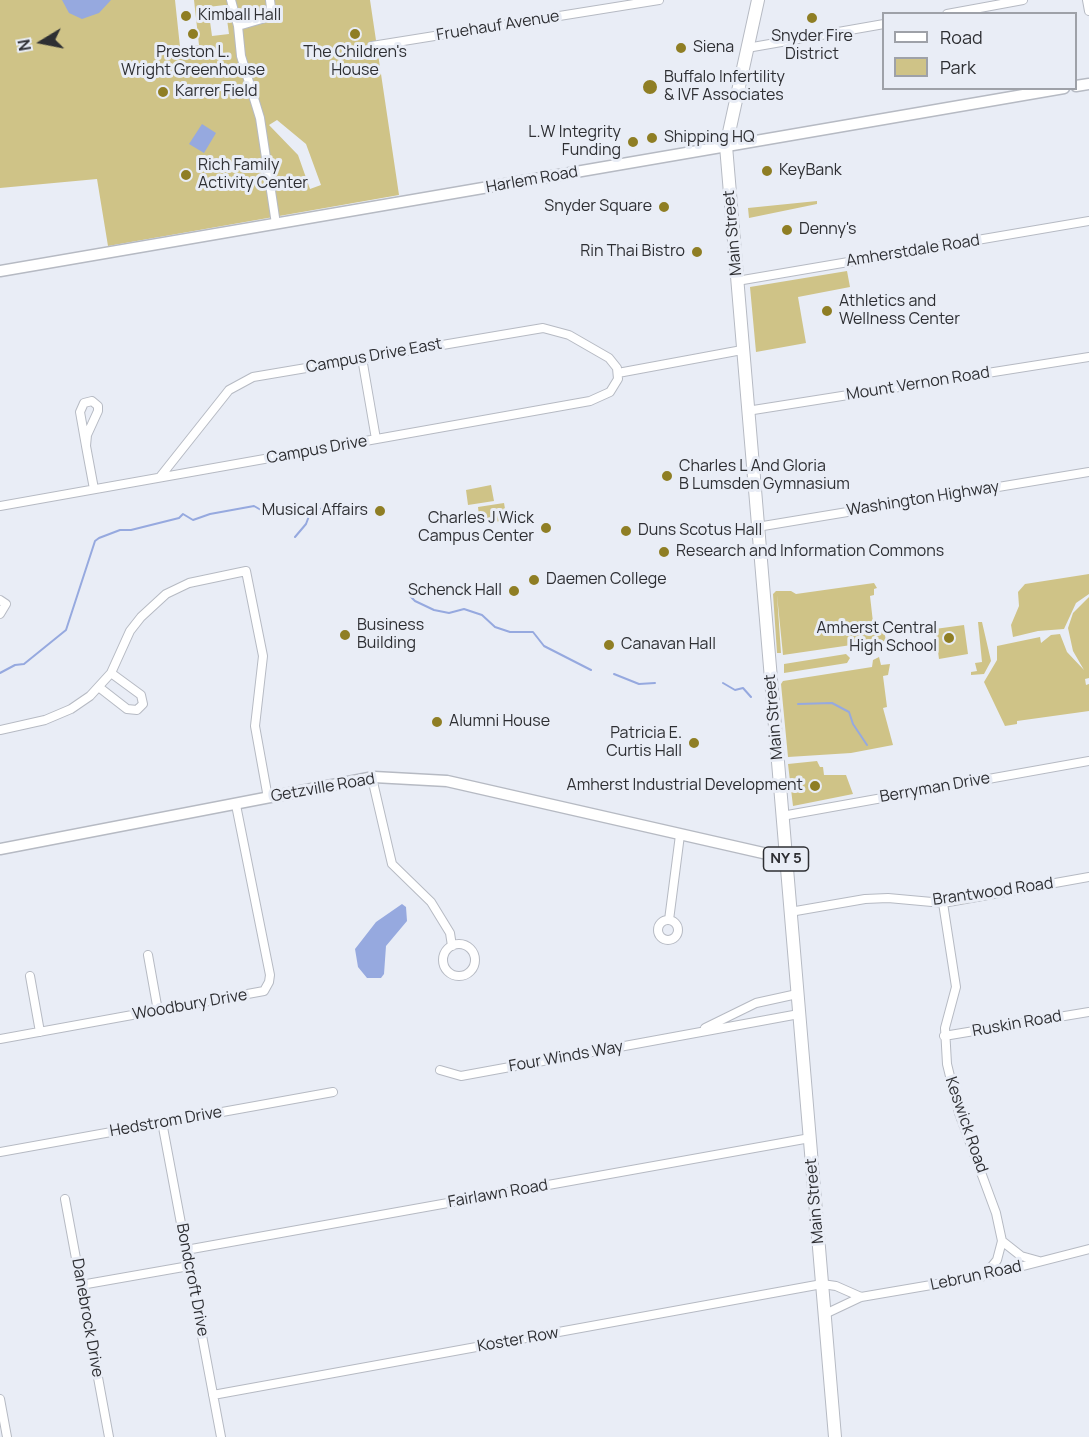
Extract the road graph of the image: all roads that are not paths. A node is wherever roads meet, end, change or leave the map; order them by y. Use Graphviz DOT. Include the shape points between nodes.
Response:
graph roads {
  1 [pos="231,0"];
  2 [pos="270,0"];
  3 [pos="659,0"];
  4 [pos="758,0"];
  5 [pos="1023,0"];
  6 [pos="1087,0"];
  7 [pos="1089,11"];
  8 [pos="957,12"];
  9 [pos="882,24"];
  10 [pos="238,26"];
  11 [pos="372,46"];
  12 [pos="747,48"];
  13 [pos="1052,90"];
  14 [pos="726,146"];
  15 [pos="1089,221"];
  16 [pos="276,224"];
  17 [pos="0,271"];
  18 [pos="737,281"];
  19 [pos="742,350"];
  20 [pos="1089,357"];
  21 [pos="362,358"];
  22 [pos="618,373"];
  23 [pos="747,411"];
  24 [pos="376,439"];
  25 [pos="86,446"];
  26 [pos="1089,472"];
  27 [pos="160,477"];
  28 [pos="94,489"];
  29 [pos="0,506"];
  30 [pos="757,527"];
  31 [pos="0,600"];
  32 [pos="0,614"];
  33 [pos="111,673"];
  34 [pos="100,688"];
  35 [pos="0,730"];
  36 [pos="1089,762"];
  37 [pos="372,778"];
  38 [pos="268,798"];
  39 [pos="236,805"];
  40 [pos="782,816"];
  41 [pos="680,835"];
  42 [pos="0,849"];
  43 [pos="785,858"];
  44 [pos="1089,877"];
  45 [pos="943,903"];
  46 [pos="790,912"];
  47 [pos="669,920"];
  48 [pos="452,946"];
  49 [pos="148,955"];
  50 [pos="30,976"];
  51 [pos="797,994"];
  52 [pos="158,1011"];
  53 [pos="1089,1012"];
  54 [pos="799,1014"];
  55 [pos="40,1032"];
  56 [pos="693,1034"];
  57 [pos="944,1036"];
  58 [pos="0,1040"];
  59 [pos="440,1070"];
  60 [pos="333,1092"];
  61 [pos="162,1122"];
  62 [pos="810,1138"];
  63 [pos="0,1152"];
  64 [pos="65,1199"];
  65 [pos="1002,1241"];
  66 [pos="1089,1249"];
  67 [pos="186,1250"];
  68 [pos="1044,1262"];
  69 [pos="189,1266"];
  70 [pos="984,1276"];
  71 [pos="822,1284"];
  72 [pos="81,1285"];
  73 [pos="861,1297"];
  74 [pos="825,1314"];
  75 [pos="213,1395"];
  76 [pos="0,1399"];
  77 [pos="7,1437"];
  78 [pos="109,1437"];
  79 [pos="221,1437"];
  80 [pos="835,1437"];
  1 -- 10 [label="street"];
  2 -- 10 [label="street" via="272,16"];
  3 -- 11 [label="street, Fruehauf Avenue"];
  4 -- 12 [label="main road, Main Street / NY 5"];
  5 -- 8 [label="street"];
  6 -- 7 [label="street"];
  9 -- 12 [label="street"];
  10 -- 16 [label="street" via="241,56 260,118"];
  12 -- 14 [label="main road, Main Street / NY 5"];
  13 -- 14 [label="main road, Harlem Road"];
  14 -- 16 [label="main road, Harlem Road"];
  14 -- 18 [label="main road, Main Street / NY 5"];
  15 -- 18 [label="street, Amherstdale Road"];
  16 -- 17 [label="main road, Harlem Road"];
  18 -- 19 [label="main road, Main Street / NY 5"];
  19 -- 22 [label="street"];
  19 -- 23 [label="main road, Main Street / NY 5"];
  20 -- 23 [label="street, Mount Vernon Road"];
  21 -- 22 [label="street, Campus Drive East" via="543,328 559,331 598,351 615,364"];
  21 -- 24 [label="street"];
  21 -- 27 [label="street, Campus Drive East" via="260,375 236,384"];
  22 -- 24 [label="street, Campus Drive" via="610,392 597,399"];
  23 -- 30 [label="main road, Main Street / NY 5"];
  24 -- 27 [label="street, Campus Drive"];
  25 -- 25 [label="street" via="98,411 92,401 82,405 81,412"];
  25 -- 28 [label="street"];
  26 -- 30 [label="street, Washington Highway"];
  27 -- 28 [label="street, Campus Drive"];
  28 -- 29 [label="street, Campus Drive"];
  30 -- 40 [label="main road, Main Street / NY 5"];
  31 -- 32 [label="street" via="6,604"];
  33 -- 34 [label="street"];
  33 -- 34 [label="street" via="141,695 143,704 137,710 127,709"];
  33 -- 38 [label="street" via="130,632 156,601 189,583 246,571 263,656 255,726"];
  34 -- 35 [label="street" via="60,714"];
  36 -- 40 [label="street, Berryman Drive"];
  37 -- 38 [label="main road, Getzville Road"];
  37 -- 41 [label="main road, Getzville Road" via="447,780"];
  37 -- 48 [label="street" via="392,864 431,902 450,933"];
  38 -- 39 [label="main road, Getzville Road"];
  39 -- 42 [label="main road, Getzville Road"];
  39 -- 52 [label="street, Woodbury Drive" via="269,982 264,991"];
  40 -- 43 [label="main road, Main Street / NY 5"];
  41 -- 43 [label="main road, Getzville Road"];
  41 -- 47 [label="street"];
  43 -- 46 [label="main road, Main Street / NY 5"];
  44 -- 45 [label="street, Brantwood Road"];
  45 -- 46 [label="street, Brantwood Road" via="865,899"];
  45 -- 57 [label="street, Keswick Road" via="956,987"];
  46 -- 51 [label="main road, Main Street / NY 5"];
  48 -- 48 [label="street" via="445,953 444,964 450,973 465,975 473,968 474,953 467,946"];
  49 -- 52 [label="street"];
  50 -- 55 [label="street"];
  51 -- 54 [label="main road, Main Street / NY 5"];
  51 -- 56 [label="street, Four Winds Way" via="756,1003"];
  52 -- 55 [label="street, Woodbury Drive"];
  53 -- 57 [label="street, Ruskin Road"];
  54 -- 56 [label="street, Four Winds Way"];
  54 -- 62 [label="main road, Main Street / NY 5"];
  55 -- 58 [label="street, Woodbury Drive"];
  56 -- 59 [label="street, Four Winds Way" via="461,1076"];
  57 -- 65 [label="street, Keswick Road" via="952,1091 996,1213"];
  60 -- 61 [label="street, Hedstrom Drive"];
  61 -- 63 [label="street, Hedstrom Drive"];
  61 -- 67 [label="street, Bondcroft Drive"];
  62 -- 67 [label="street, Fairlawn Road"];
  62 -- 71 [label="main road, Main Street / NY 5"];
  64 -- 72 [label="street, Danebrock Drive"];
  65 -- 68 [label="street" via="1021,1256"];
  65 -- 70 [label="street" via="996,1260"];
  66 -- 68 [label="street, Lebrun Road"];
  67 -- 69 [label="street, Bondcroft Drive"];
  68 -- 70 [label="street, Lebrun Road"];
  69 -- 72 [label="street"];
  69 -- 75 [label="street, Bondcroft Drive"];
  70 -- 73 [label="street, Lebrun Road"];
  71 -- 73 [label="street"];
  71 -- 74 [label="main road, Main Street / NY 5"];
  71 -- 75 [label="street, Koster Row"];
  72 -- 78 [label="street, Danebrock Drive"];
  73 -- 74 [label="street, Lebrun Road"];
  74 -- 80 [label="main road, Main Street / NY 5"];
  75 -- 79 [label="street, Bondcroft Drive"];
  76 -- 77 [label="street"];
}
